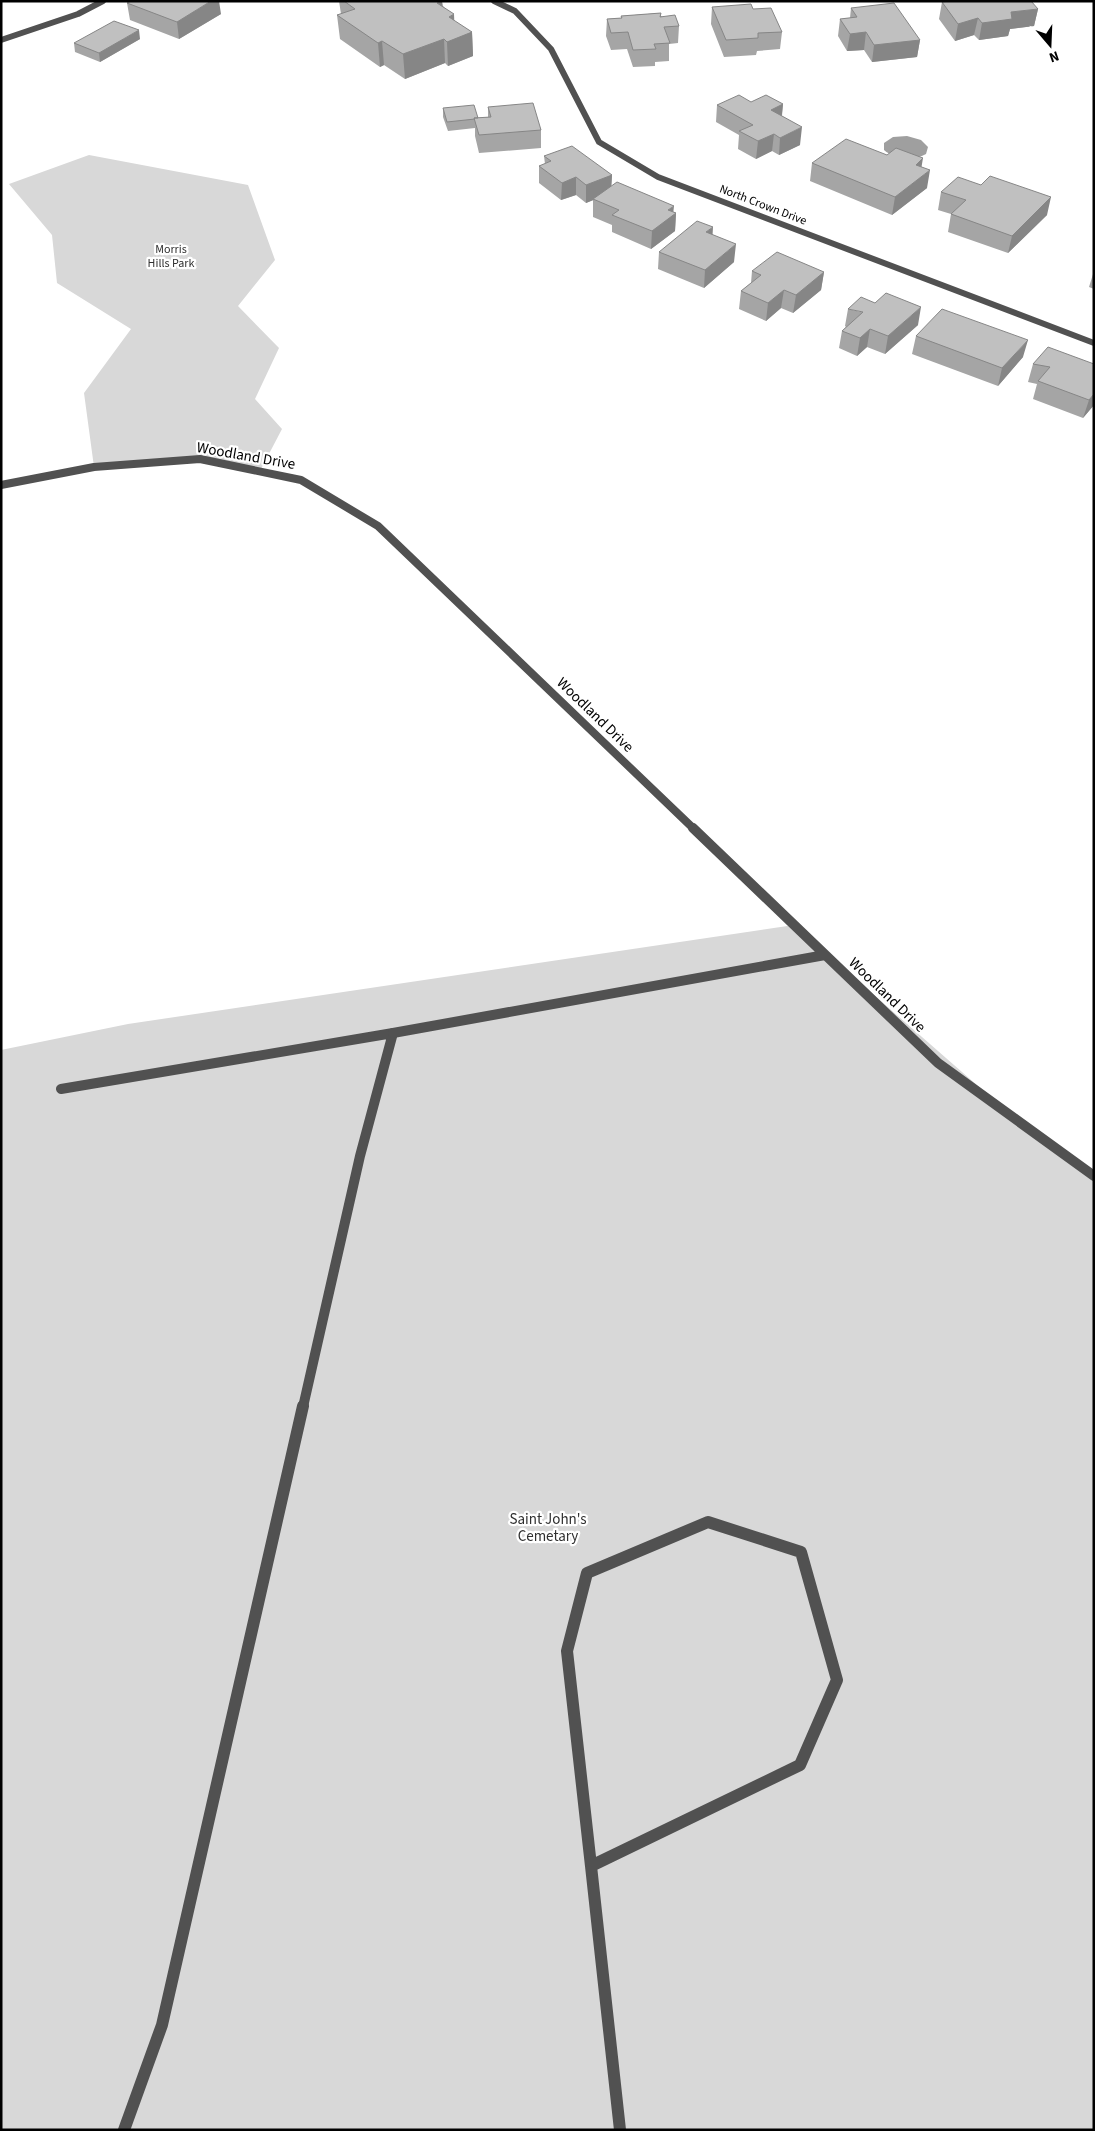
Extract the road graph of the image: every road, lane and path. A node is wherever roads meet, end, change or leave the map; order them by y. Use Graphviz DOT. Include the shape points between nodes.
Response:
graph roads {
  1 [pos="103,1"];
  2 [pos="494,1"];
  3 [pos="1,40"];
  4 [pos="1094,343"];
  5 [pos="1,486"];
  6 [pos="825,955"];
  7 [pos="393,1033"];
  8 [pos="62,1089"];
  9 [pos="1094,1176"];
  10 [pos="590,1866"];
  11 [pos="124,2130"];
  12 [pos="620,2130"];
  1 -- 3 [label="street" via="78,14"];
  2 -- 4 [label="street, North Crown Drive" via="515,11 551,49 599,142 658,178"];
  5 -- 6 [label="street, Woodland Drive" via="94,467 200,458 301,480 378,526"];
  6 -- 7 [label="street"];
  6 -- 9 [label="street, Woodland Drive" via="938,1063"];
  7 -- 8 [label="street"];
  7 -- 11 [label="street" via="360,1156 162,2025"];
  10 -- 10 [label="street" via="800,1765 837,1680 801,1552 708,1522 587,1573 567,1651"];
  10 -- 12 [label="street"];
}
